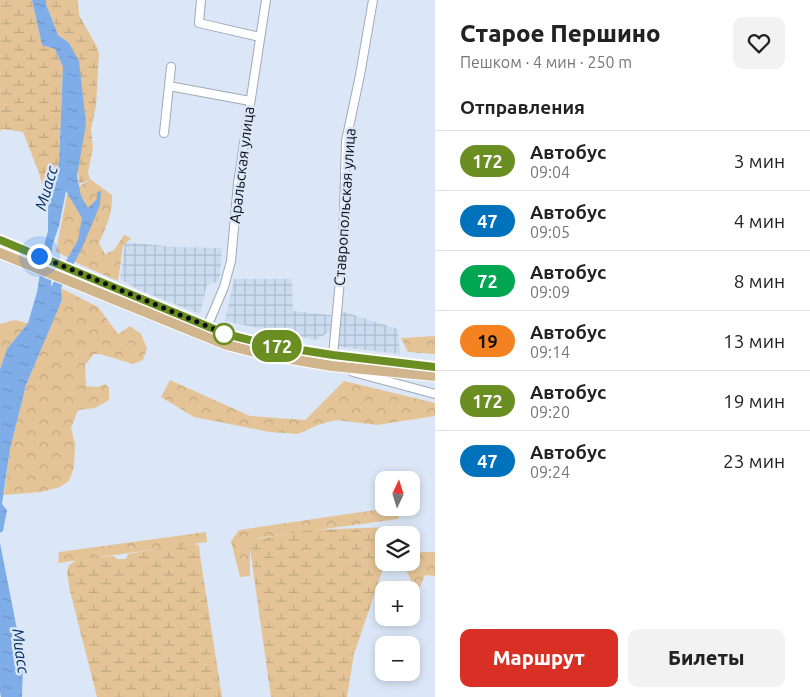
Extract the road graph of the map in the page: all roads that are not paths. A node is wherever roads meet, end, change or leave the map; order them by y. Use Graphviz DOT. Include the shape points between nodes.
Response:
graph roads {
  1 [pos="201,0"];
  2 [pos="266,0"];
  3 [pos="373,0"];
  4 [pos="260,38"];
  5 [pos="171,67"];
  6 [pos="169,86"];
  7 [pos="250,101"];
  8 [pos="164,133"];
  9 [pos="0,240"];
  10 [pos="0,253"];
  11 [pos="207,327"];
  12 [pos="332,361"];
  13 [pos="435,367"];
  14 [pos="435,376"];
  15 [pos="435,394"];
  1 -- 4 [label="street" via="199,23"];
  2 -- 4 [label="street, Аральская улица"];
  3 -- 12 [label="street, Ставропольская улица" via="346,141 343,248"];
  4 -- 7 [label="street, Аральская улица"];
  5 -- 6 [label="street"];
  6 -- 7 [label="street"];
  6 -- 8 [label="street"];
  7 -- 11 [label="street, Аральская улица" via="231,261"];
  9 -- 11 [label="main road"];
  10 -- 12 [label="main road" via="227,345 267,355"];
  11 -- 12 [label="main road"];
  12 -- 13 [label="main road"];
  12 -- 14 [label="main road"];
  12 -- 15 [label="street"];
}
